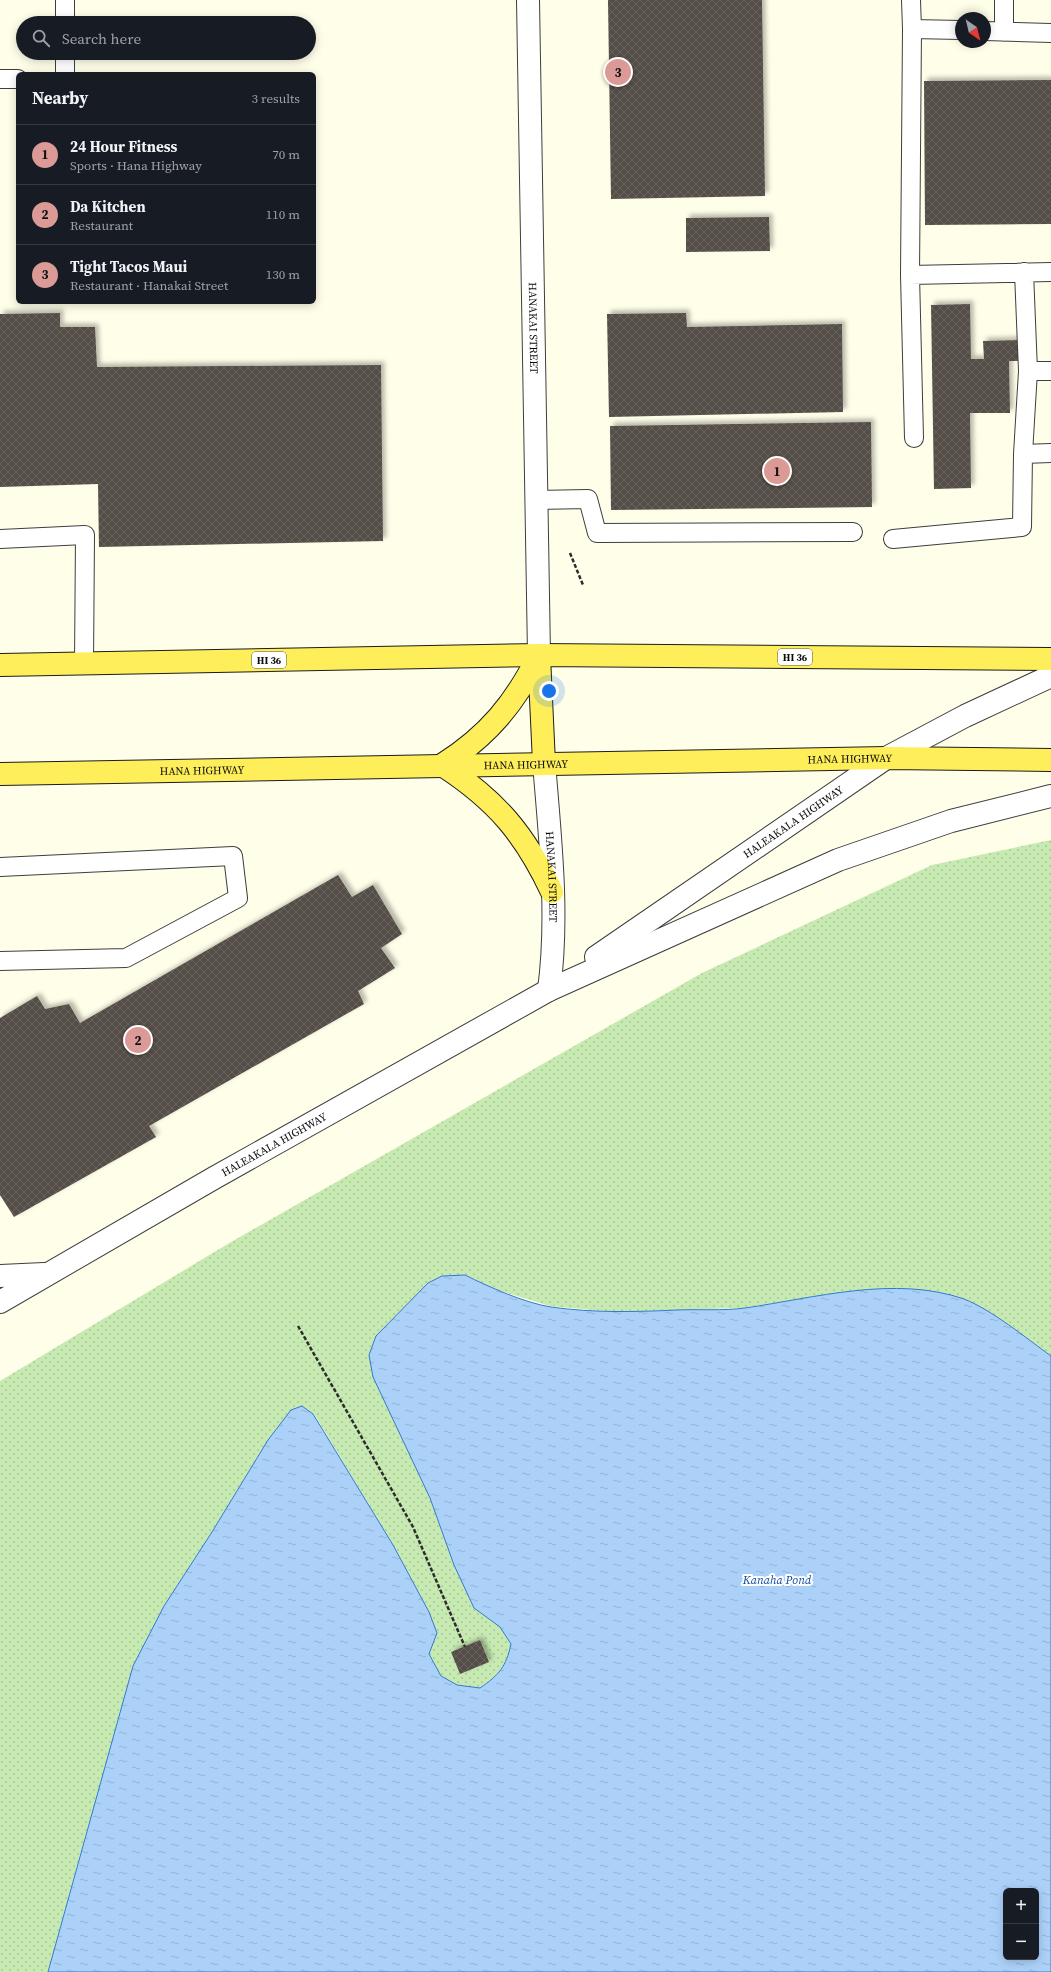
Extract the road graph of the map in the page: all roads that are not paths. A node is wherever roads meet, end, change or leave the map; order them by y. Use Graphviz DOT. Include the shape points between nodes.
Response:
graph roads {
  1 [pos="65,0"];
  2 [pos="528,0"];
  3 [pos="912,0"];
  4 [pos="1004,0"];
  5 [pos="65,16"];
  6 [pos="912,29"];
  7 [pos="955,30"];
  8 [pos="991,31"];
  9 [pos="1004,32"];
  10 [pos="1051,33"];
  11 [pos="65,60"];
  12 [pos="65,72"];
  13 [pos="0,79"];
  14 [pos="16,79"];
  15 [pos="1024,272"];
  16 [pos="1051,272"];
  17 [pos="910,274"];
  18 [pos="1028,371"];
  19 [pos="1051,371"];
  20 [pos="914,438"];
  21 [pos="1051,453"];
  22 [pos="1024,454"];
  23 [pos="536,500"];
  24 [pos="853,532"];
  25 [pos="0,539"];
  26 [pos="893,539"];
  27 [pos="539,655"];
  28 [pos="1051,659"];
  29 [pos="84,664"];
  30 [pos="0,665"];
  31 [pos="1051,676"];
  32 [pos="886,758"];
  33 [pos="1051,760"];
  34 [pos="544,763"];
  35 [pos="442,765"];
  36 [pos="0,774"];
  37 [pos="1051,796"];
  38 [pos="0,867"];
  39 [pos="552,892"];
  40 [pos="0,961"];
  41 [pos="549,990"];
  42 [pos="47,1274"];
  43 [pos="0,1276"];
  44 [pos="0,1302"];
  1 -- 5 [label="lane"];
  2 -- 23 [label="street, HANAKAI STREET"];
  3 -- 6 [label="lane"];
  4 -- 9 [label="lane"];
  6 -- 7 [label="lane"];
  6 -- 17 [label="lane"];
  8 -- 9 [label="lane"];
  9 -- 10 [label="lane"];
  11 -- 12 [label="lane"];
  13 -- 14 [label="lane"];
  15 -- 16 [label="lane"];
  15 -- 17 [label="lane"];
  15 -- 18 [label="lane"];
  17 -- 20 [label="lane"];
  18 -- 19 [label="lane"];
  18 -- 22 [label="lane"];
  21 -- 22 [label="lane"];
  22 -- 26 [label="lane" via="1022,527"];
  23 -- 24 [label="lane" via="588,499 597,533"];
  23 -- 27 [label="street, HANAKAI STREET"];
  25 -- 29 [label="lane" via="85,535"];
  27 -- 28 [label="main road, HI 36"];
  27 -- 29 [label="main road, HI 36"];
  27 -- 34 [label="main road"];
  27 -- 35 [label="main road" via="528,678 500,718 463,752"];
  29 -- 30 [label="main road, HI 36"];
  31 -- 32 [label="street, HALEAKALA HIGHWAY" via="965,716"];
  32 -- 33 [label="main road, HANA HIGHWAY"];
  32 -- 34 [label="main road, HANA HIGHWAY"];
  32 -- 41 [label="street, HALEAKALA HIGHWAY"];
  34 -- 35 [label="main road, HANA HIGHWAY"];
  34 -- 39 [label="street, HANAKAI STREET"];
  35 -- 36 [label="main road, HANA HIGHWAY"];
  35 -- 39 [label="main road" via="466,781 509,820 537,861"];
  37 -- 41 [label="street, HALEAKALA HIGHWAY" via="951,821 838,860"];
  38 -- 40 [label="lane" via="233,856 238,898 126,958"];
  39 -- 41 [label="street, HANAKAI STREET" via="554,941"];
  41 -- 42 [label="street, HALEAKALA HIGHWAY"];
  42 -- 43 [label="street"];
  42 -- 44 [label="street, HALEAKALA HIGHWAY"];
}
